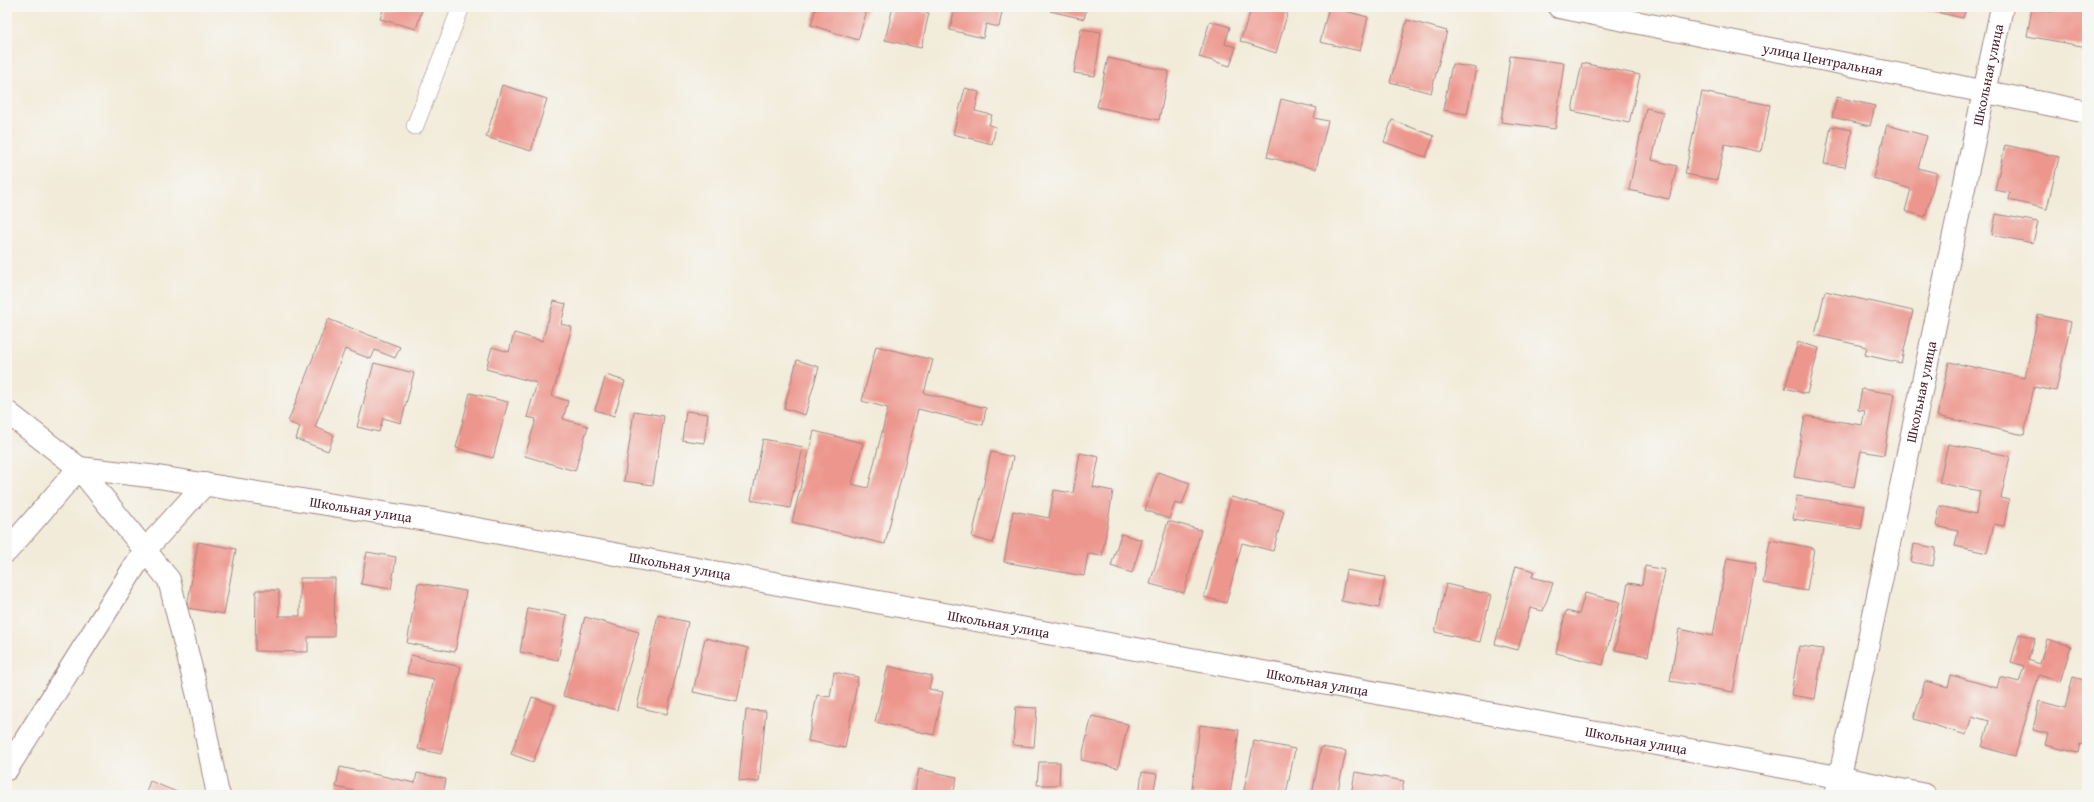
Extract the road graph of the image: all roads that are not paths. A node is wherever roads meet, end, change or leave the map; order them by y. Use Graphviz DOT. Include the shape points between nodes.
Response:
graph roads {
  1 [pos="461,7"];
  2 [pos="1559,7"];
  3 [pos="2002,7"];
  4 [pos="1984,92"];
  5 [pos="2087,112"];
  6 [pos="415,126"];
  7 [pos="7,412"];
  8 [pos="79,468"];
  9 [pos="205,484"];
  10 [pos="145,550"];
  11 [pos="7,551"];
  12 [pos="7,770"];
  13 [pos="1837,786"];
  14 [pos="219,795"];
  15 [pos="1925,795"];
  1 -- 6 [label="lane"];
  2 -- 4 [label="street, улица Центральная"];
  3 -- 4 [label="street, Школьная улица"];
  4 -- 5 [label="street, улица Центральная"];
  4 -- 13 [label="street, Школьная улица"];
  7 -- 8 [label="street"];
  8 -- 9 [label="street, Школьная улица"];
  8 -- 10 [label="street"];
  8 -- 11 [label="street"];
  9 -- 10 [label="street"];
  9 -- 13 [label="street, Школьная улица" via="454,525"];
  10 -- 12 [label="street"];
  10 -- 14 [label="street" via="169,580 200,704"];
  13 -- 15 [label="street, Школьная улица"];
}
